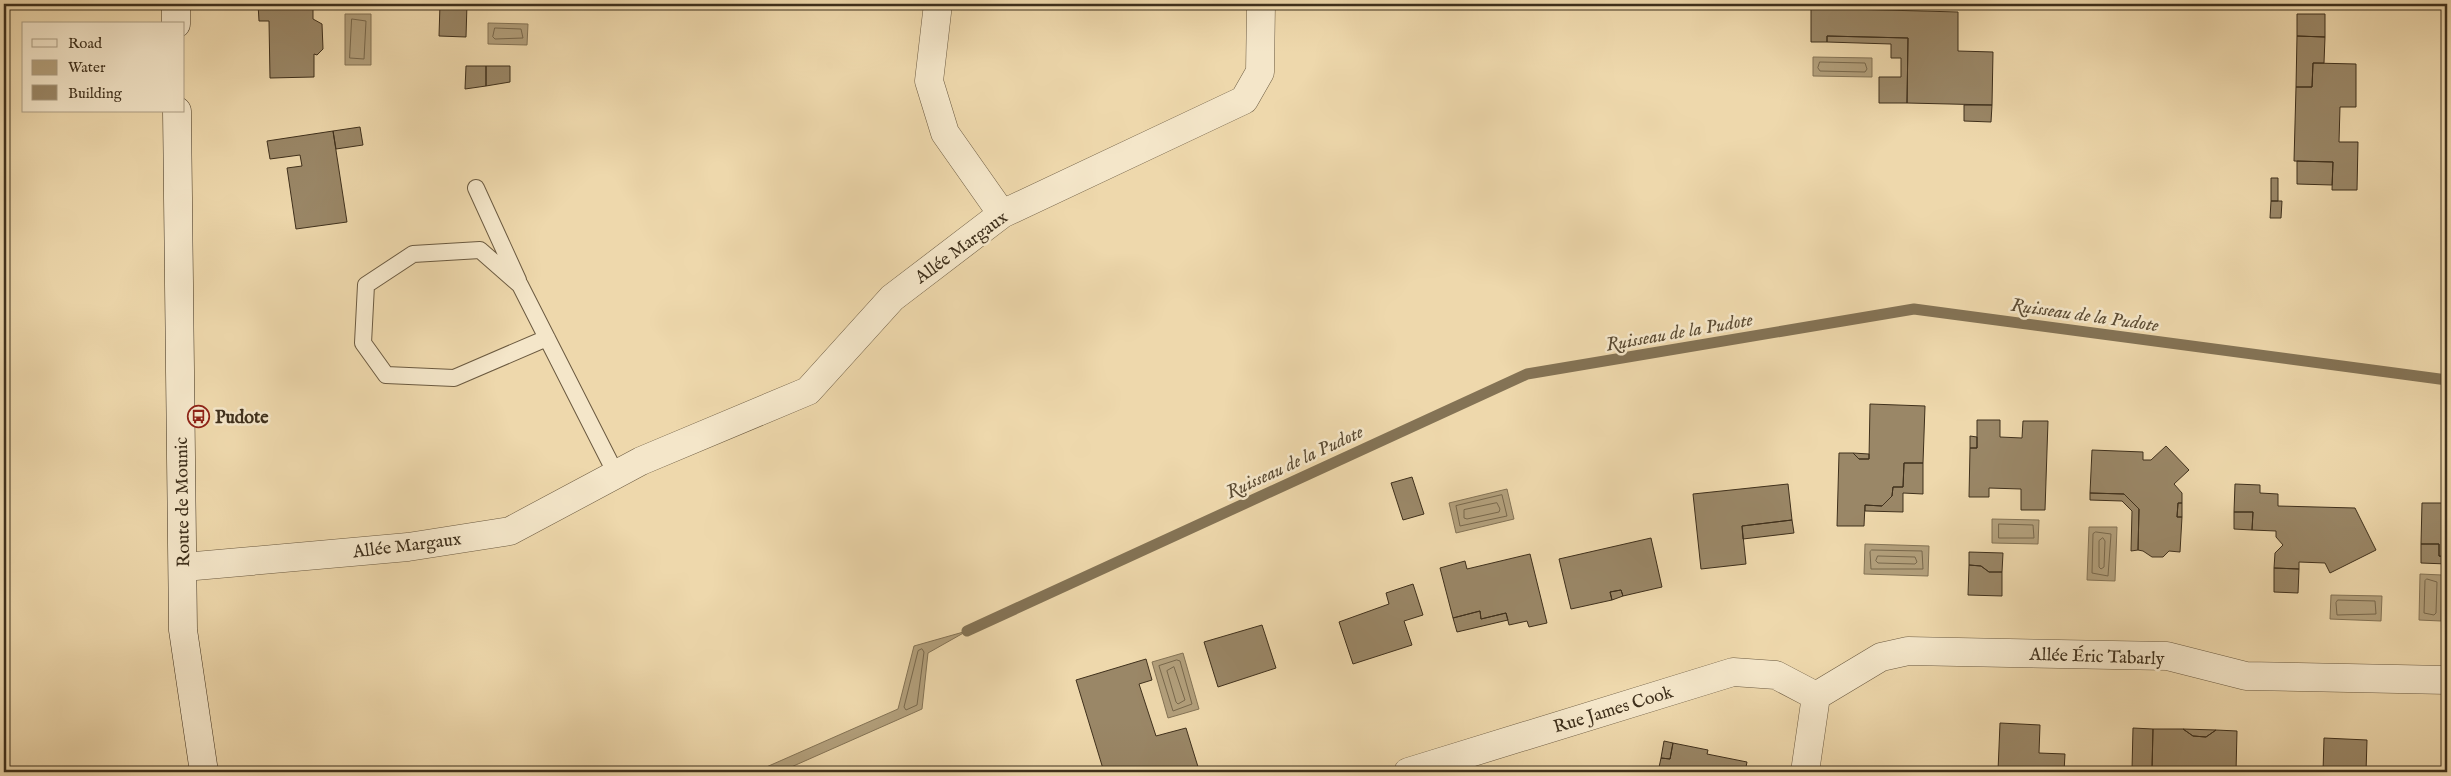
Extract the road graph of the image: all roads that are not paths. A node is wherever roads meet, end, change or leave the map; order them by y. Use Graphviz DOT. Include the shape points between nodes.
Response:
graph roads {
  1 [pos="176,4"];
  2 [pos="938,4"];
  3 [pos="1261,4"];
  4 [pos="176,22"];
  5 [pos="177,112"];
  6 [pos="476,188"];
  7 [pos="1002,214"];
  8 [pos="520,285"];
  9 [pos="547,338"];
  10 [pos="616,474"];
  11 [pos="184,567"];
  12 [pos="2447,680"];
  13 [pos="1816,696"];
  14 [pos="204,772"];
  15 [pos="1408,772"];
  16 [pos="1806,772"];
  1 -- 4 [label="street"];
  2 -- 7 [label="street" via="929,81 944,133"];
  3 -- 7 [label="street, Allée Margaux" via="1260,72 1244,100"];
  5 -- 11 [label="street, Route de Mounic"];
  6 -- 8 [label="lane"];
  7 -- 10 [label="street, Allée Margaux" via="892,298 808,391"];
  8 -- 9 [label="lane"];
  8 -- 9 [label="lane" via="480,250 413,254 366,285 363,343 386,375 454,378"];
  9 -- 10 [label="lane"];
  10 -- 11 [label="street, Allée Margaux" via="510,531 408,547"];
  11 -- 14 [label="street, Route de Mounic" via="183,630"];
  12 -- 13 [label="street, Allée Éric Tabarly" via="2246,676 2167,656 1908,652 1881,657"];
  13 -- 15 [label="street, Rue James Cook" via="1776,675 1733,672"];
  13 -- 16 [label="street"];
}
